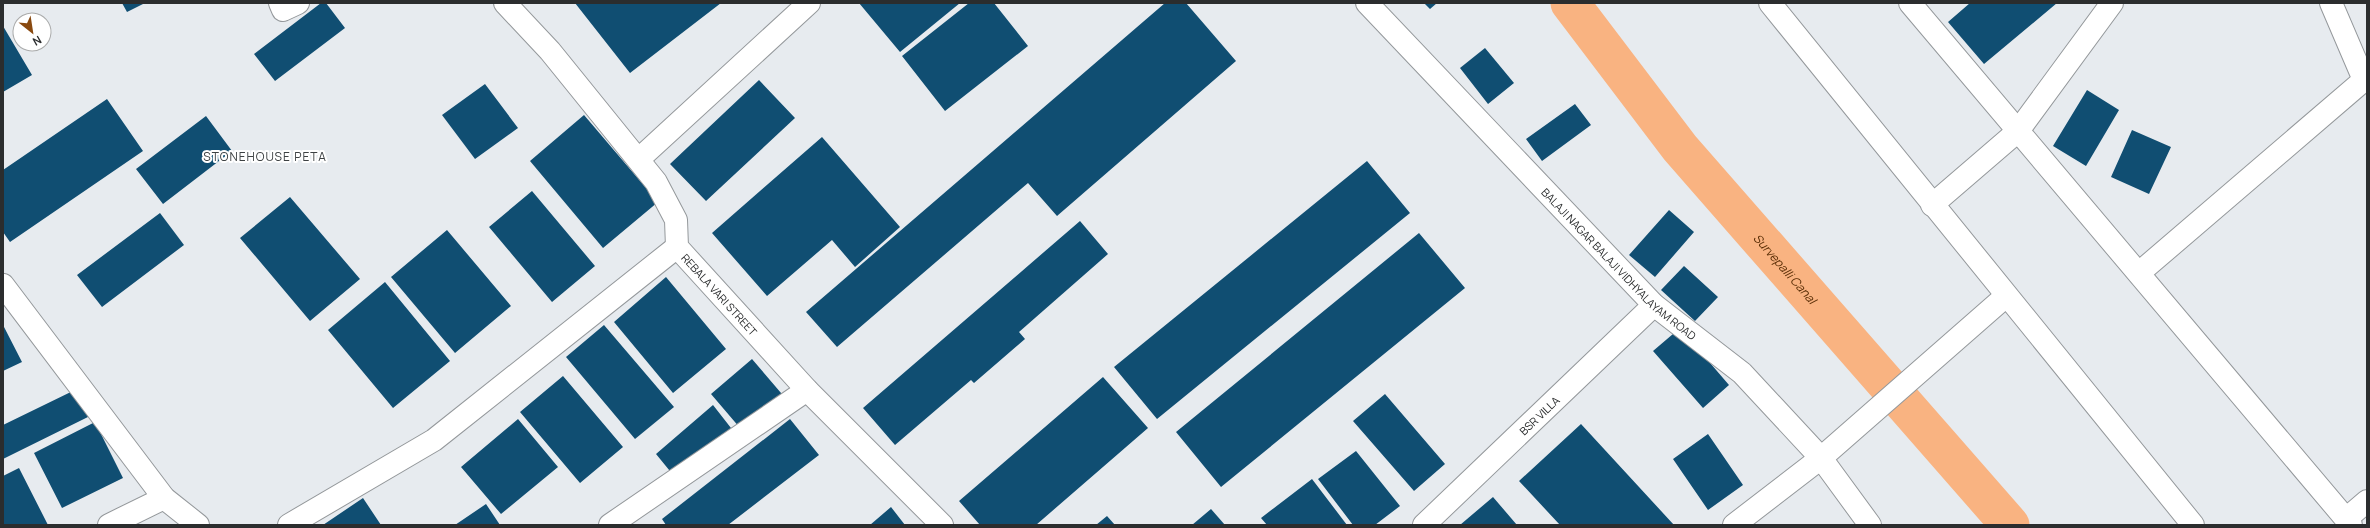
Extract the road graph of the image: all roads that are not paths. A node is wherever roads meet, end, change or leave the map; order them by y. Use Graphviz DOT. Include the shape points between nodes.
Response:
graph roads {
  1 [pos="280,3"];
  2 [pos="298,3"];
  3 [pos="505,3"];
  4 [pos="809,3"];
  5 [pos="1367,3"];
  6 [pos="1770,3"];
  7 [pos="1910,3"];
  8 [pos="2112,3"];
  9 [pos="2331,3"];
  10 [pos="2018,131"];
  11 [pos="639,159"];
  12 [pos="1932,205"];
  13 [pos="676,247"];
  14 [pos="2140,273"];
  15 [pos="3,285"];
  16 [pos="2006,296"];
  17 [pos="1654,305"];
  18 [pos="807,390"];
  19 [pos="1822,458"];
  20 [pos="164,498"];
  21 [pos="2367,501"];
  22 [pos="2348,522"];
  23 [pos="109,525"];
  24 [pos="198,525"];
  25 [pos="289,525"];
  26 [pos="610,525"];
  27 [pos="942,525"];
  28 [pos="1424,525"];
  29 [pos="1734,525"];
  30 [pos="1870,525"];
  31 [pos="2193,525"];
  1 -- 2 [label="street" via="283,10"];
  3 -- 11 [label="street, REBALA VARI STREET" via="550,51"];
  4 -- 11 [label="street"];
  5 -- 17 [label="street, BALAJI NAGAR BALAJI VIDHYALAYAM ROAD"];
  6 -- 12 [label="street"];
  7 -- 10 [label="street"];
  8 -- 10 [label="street"];
  9 -- 14 [label="street" via="2364,80"];
  10 -- 12 [label="street"];
  10 -- 14 [label="street"];
  11 -- 13 [label="street, REBALA VARI STREET" via="656,182 676,220"];
  12 -- 16 [label="street"];
  13 -- 18 [label="street, REBALA VARI STREET"];
  13 -- 25 [label="street" via="434,440"];
  14 -- 22 [label="street"];
  15 -- 20 [label="street"];
  16 -- 19 [label="street"];
  16 -- 31 [label="street"];
  17 -- 19 [label="street, BALAJI NAGAR BALAJI VIDHYALAYAM ROAD" via="1742,373"];
  17 -- 28 [label="street, BSR VILLA"];
  18 -- 26 [label="street"];
  18 -- 27 [label="street, REBALA VARI STREET"];
  19 -- 29 [label="street"];
  19 -- 30 [label="street, BALAJI NAGAR BALAJI VIDHYALAYAM ROAD"];
  20 -- 23 [label="street"];
  20 -- 24 [label="street"];
  21 -- 22 [label="street"];
}
